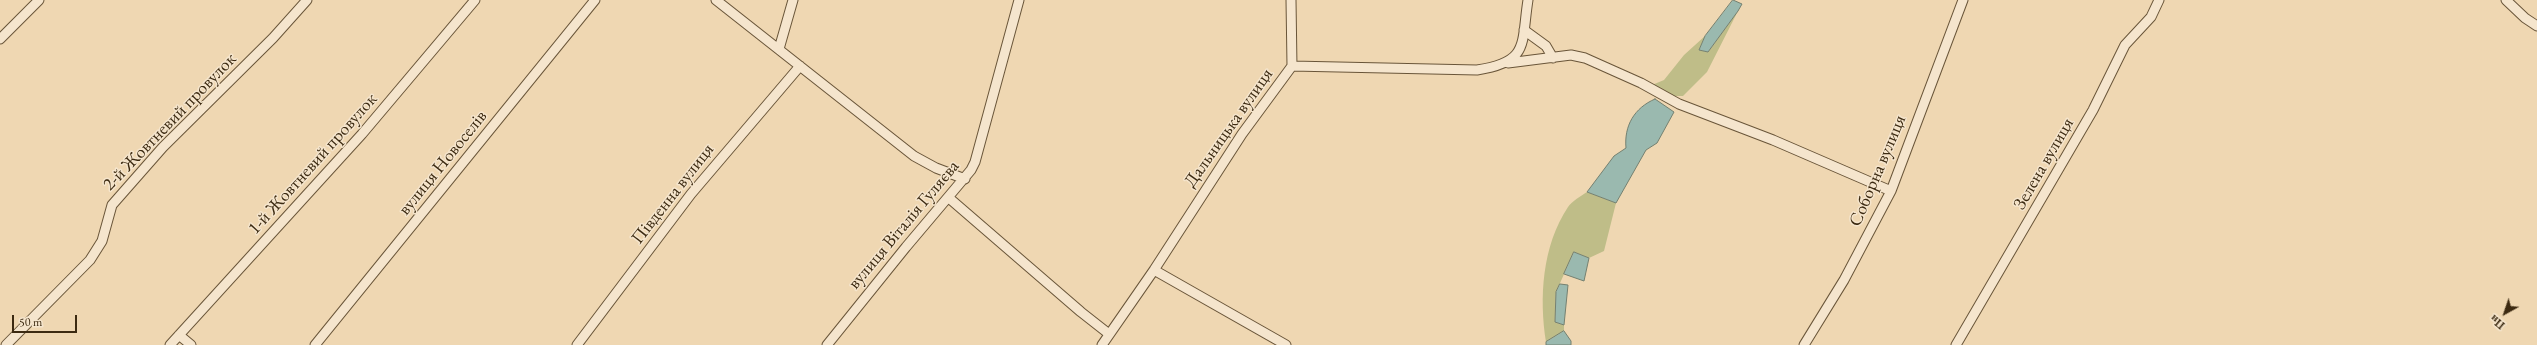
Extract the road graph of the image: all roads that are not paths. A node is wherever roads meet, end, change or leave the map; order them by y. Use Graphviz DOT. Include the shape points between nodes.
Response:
graph roads {
  1 [pos="39,0"];
  2 [pos="307,0"];
  3 [pos="475,0"];
  4 [pos="596,0"];
  5 [pos="716,0"];
  6 [pos="793,0"];
  7 [pos="1019,0"];
  8 [pos="1291,0"];
  9 [pos="1528,0"];
  10 [pos="1963,0"];
  11 [pos="2160,0"];
  12 [pos="2506,0"];
  13 [pos="2537,26"];
  14 [pos="1524,30"];
  15 [pos="0,39"];
  16 [pos="779,49"];
  17 [pos="1553,58"];
  18 [pos="1508,63"];
  19 [pos="800,66"];
  20 [pos="1292,66"];
  21 [pos="965,178"];
  22 [pos="1891,191"];
  23 [pos="949,198"];
  24 [pos="1154,270"];
  25 [pos="1109,334"];
  26 [pos="179,335"];
  27 [pos="6,345"];
  28 [pos="170,345"];
  29 [pos="192,345"];
  30 [pos="315,345"];
  31 [pos="577,345"];
  32 [pos="827,345"];
  33 [pos="1102,345"];
  34 [pos="1286,345"];
  35 [pos="1804,345"];
  36 [pos="1956,345"];
  1 -- 15 [label="street"];
  2 -- 27 [label="street, 2-й Жовтневий провулок" via="273,38 163,146 110,208 102,241 90,260"];
  3 -- 26 [label="street, 1-й Жовтневий провулок" via="362,134"];
  4 -- 30 [label="street, вулиця Новоселів"];
  5 -- 16 [label="street"];
  6 -- 16 [label="street"];
  7 -- 21 [label="street, вулиця Віталія Гуляєва" via="975,162"];
  8 -- 20 [label="street"];
  9 -- 14 [label="street"];
  10 -- 22 [label="street, Соборна вулиця"];
  11 -- 36 [label="street, Зелена вулиця" via="2151,17 2125,45 2093,110"];
  12 -- 13 [label="street"];
  14 -- 17 [label="street" via="1546,46"];
  14 -- 18 [label="street" via="1520,49"];
  16 -- 19 [label="street"];
  17 -- 18 [label="street, Дальницька вулиця"];
  17 -- 22 [label="street, Дальницька вулиця" via="1571,55 1585,58 1641,83 1679,104 1773,140"];
  18 -- 20 [label="street, Дальницька вулиця" via="1478,70"];
  19 -- 21 [label="street" via="914,156 936,168"];
  19 -- 31 [label="street, Південна вулиця" via="691,194"];
  20 -- 24 [label="street, Дальницька вулиця" via="1242,134"];
  21 -- 23 [label="street, вулиця Віталія Гуляєва"];
  22 -- 35 [label="street, Соборна вулиця" via="1844,280"];
  23 -- 25 [label="street"];
  23 -- 32 [label="street, вулиця Віталія Гуляєва"];
  24 -- 25 [label="street, Дальницька вулиця"];
  24 -- 34 [label="street"];
  25 -- 33 [label="street, Дальницька вулиця"];
  26 -- 28 [label="street, 1-й Жовтневий провулок"];
  26 -- 29 [label="street"];
}
